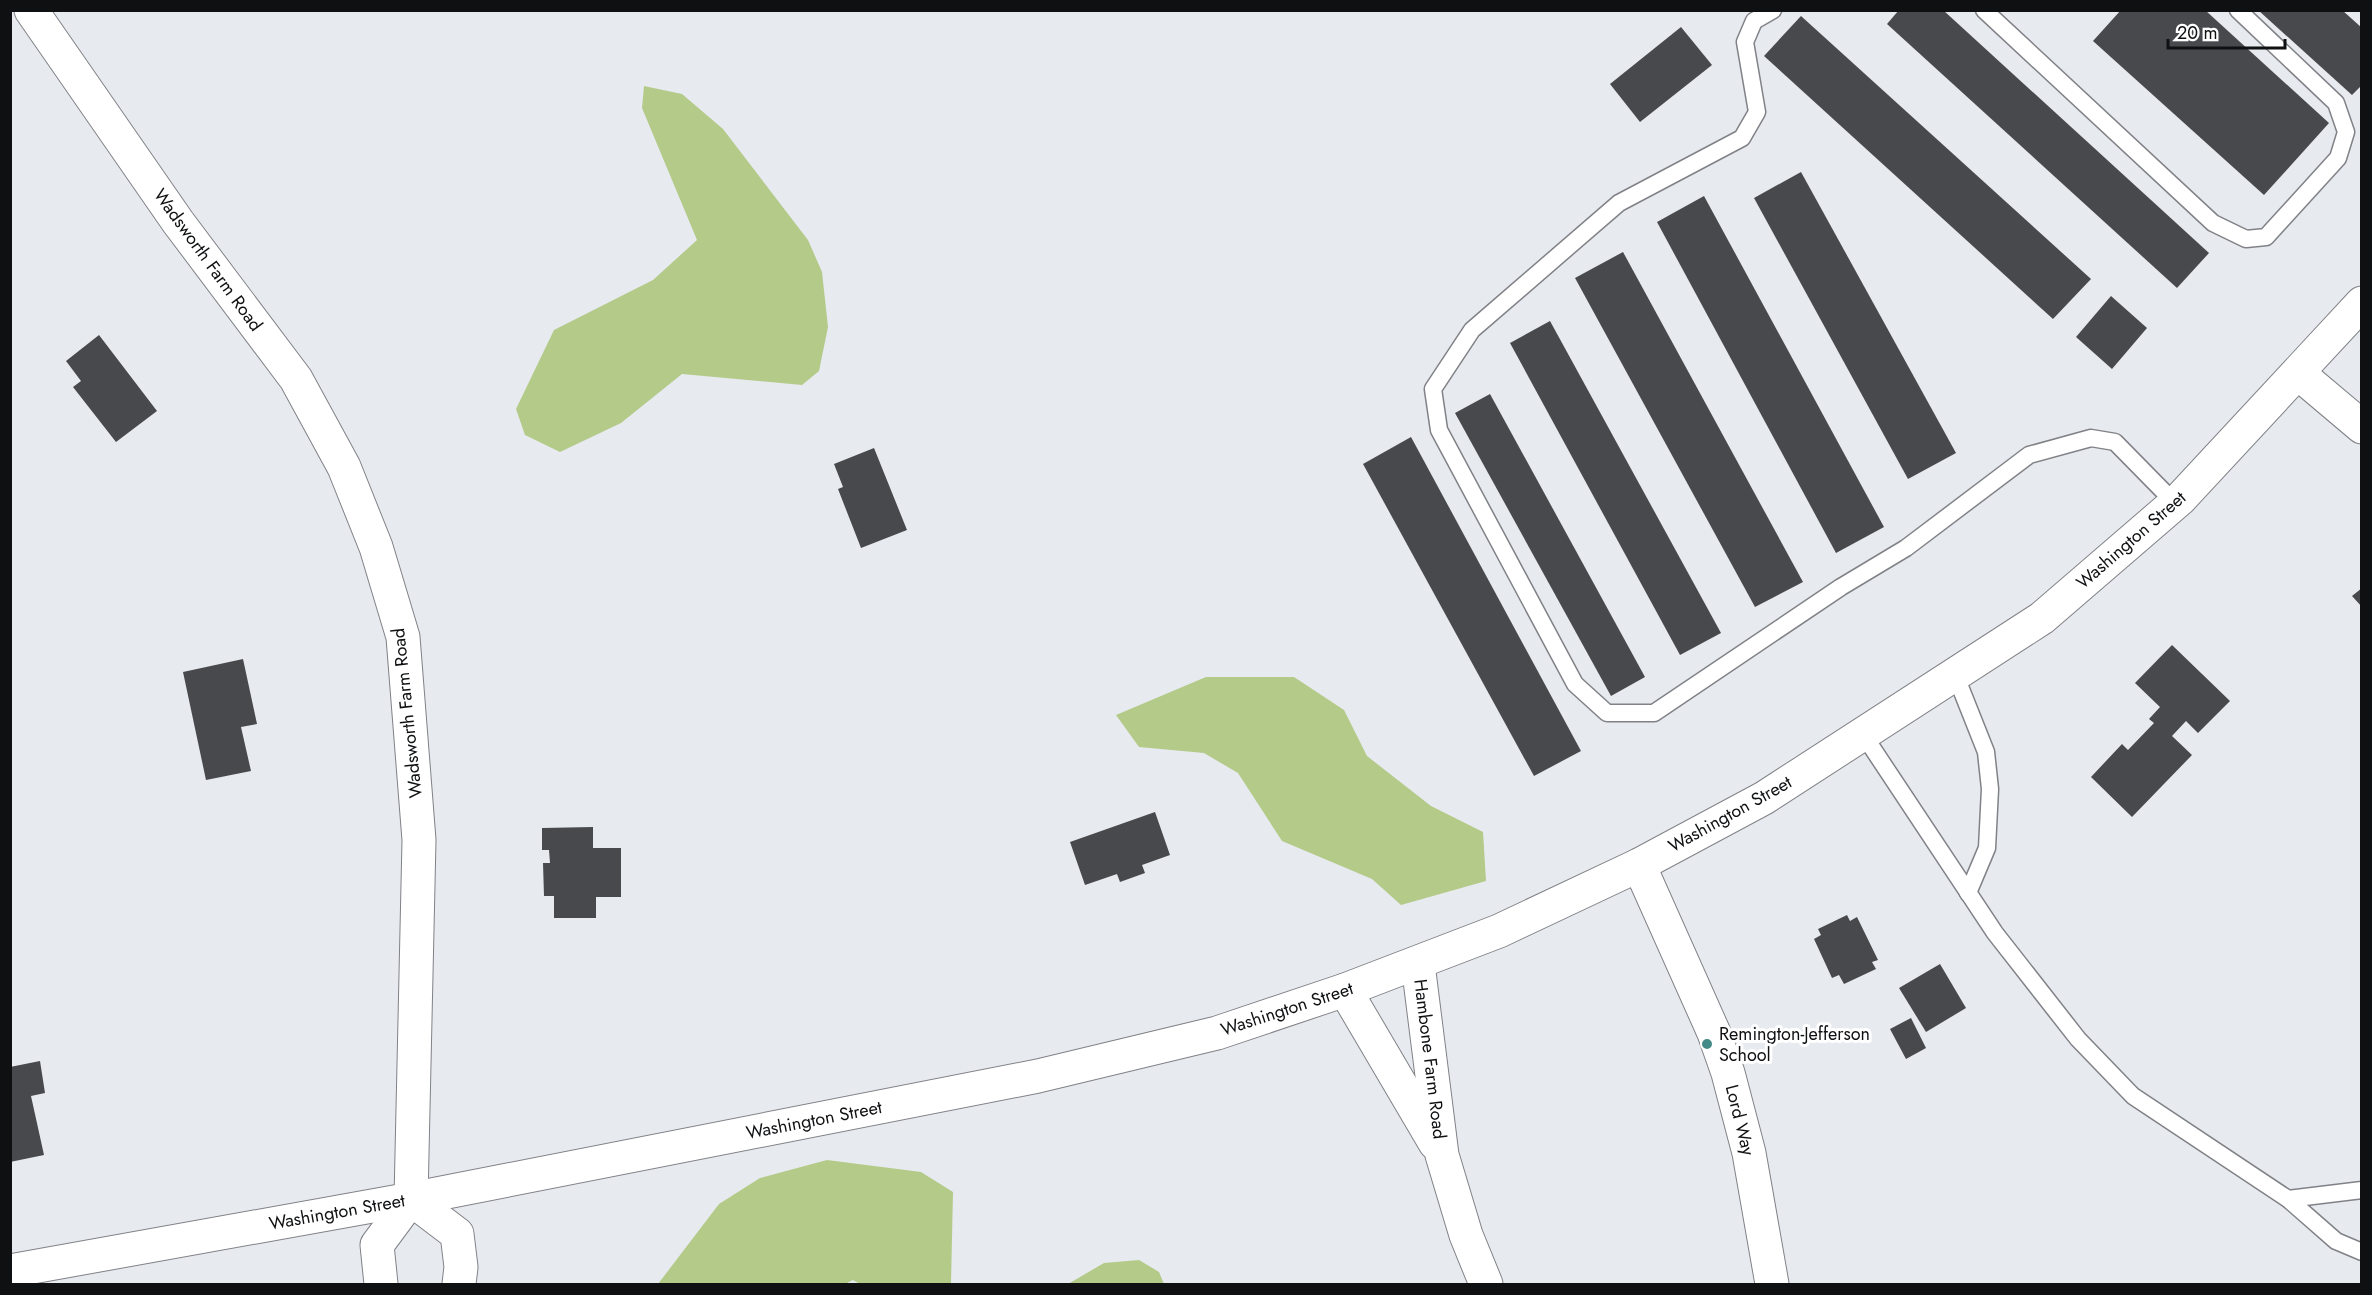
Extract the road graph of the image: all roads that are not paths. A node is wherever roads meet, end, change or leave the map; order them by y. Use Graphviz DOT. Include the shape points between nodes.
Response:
graph roads {
  1 [pos="31,10"];
  2 [pos="1773,10"];
  3 [pos="1984,10"];
  4 [pos="2238,10"];
  5 [pos="2361,303"];
  6 [pos="2298,373"];
  7 [pos="2361,427"];
  8 [pos="2175,503"];
  9 [pos="1955,674"];
  10 [pos="1863,734"];
  11 [pos="1639,865"];
  12 [pos="1968,893"];
  13 [pos="1418,964"];
  14 [pos="1346,990"];
  15 [pos="1442,1155"];
  16 [pos="2361,1190"];
  17 [pos="411,1199"];
  18 [pos="2288,1199"];
  19 [pos="2361,1252"];
  20 [pos="10,1271"];
  21 [pos="381,1284"];
  22 [pos="459,1284"];
  23 [pos="1486,1284"];
  24 [pos="1772,1284"];
  1 -- 17 [label="main road, Wadsworth Farm Road" via="178,222 296,379 344,467 376,547 403,637 419,840"];
  2 -- 8 [label="lane" via="1754,21 1745,42 1757,112 1742,138 1619,203 1472,330 1433,389 1439,430 1575,684 1607,713 1654,713 1906,548 2029,455 2091,438 2115,442"];
  3 -- 4 [label="lane" via="2213,223 2246,239 2266,237 2338,158 2346,132 2336,103"];
  5 -- 6 [label="main road, Washington Street"];
  6 -- 7 [label="main road"];
  6 -- 8 [label="main road, Washington Street"];
  8 -- 9 [label="main road, Washington Street" via="2042,618"];
  9 -- 10 [label="main road, Washington Street"];
  9 -- 12 [label="lane" via="1986,752 1990,789 1987,848"];
  10 -- 11 [label="main road, Washington Street" via="1764,798"];
  10 -- 12 [label="lane"];
  11 -- 13 [label="main road, Washington Street"];
  11 -- 24 [label="main road, Lord Way" via="1728,1073 1749,1153"];
  12 -- 18 [label="lane" via="2078,1039 2133,1096"];
  13 -- 14 [label="main road, Washington Street"];
  13 -- 15 [label="main road, Hambone Farm Road"];
  14 -- 15 [label="main road, Hambone Farm Road"];
  14 -- 17 [label="main road, Washington Street" via="1217,1033 1038,1076"];
  15 -- 23 [label="main road, Hambone Farm Road" via="1466,1235"];
  16 -- 18 [label="lane"];
  17 -- 20 [label="main road, Washington Street"];
  17 -- 21 [label="main road" via="377,1245"];
  17 -- 22 [label="main road" via="457,1234"];
  18 -- 19 [label="lane" via="2336,1241"];
}
